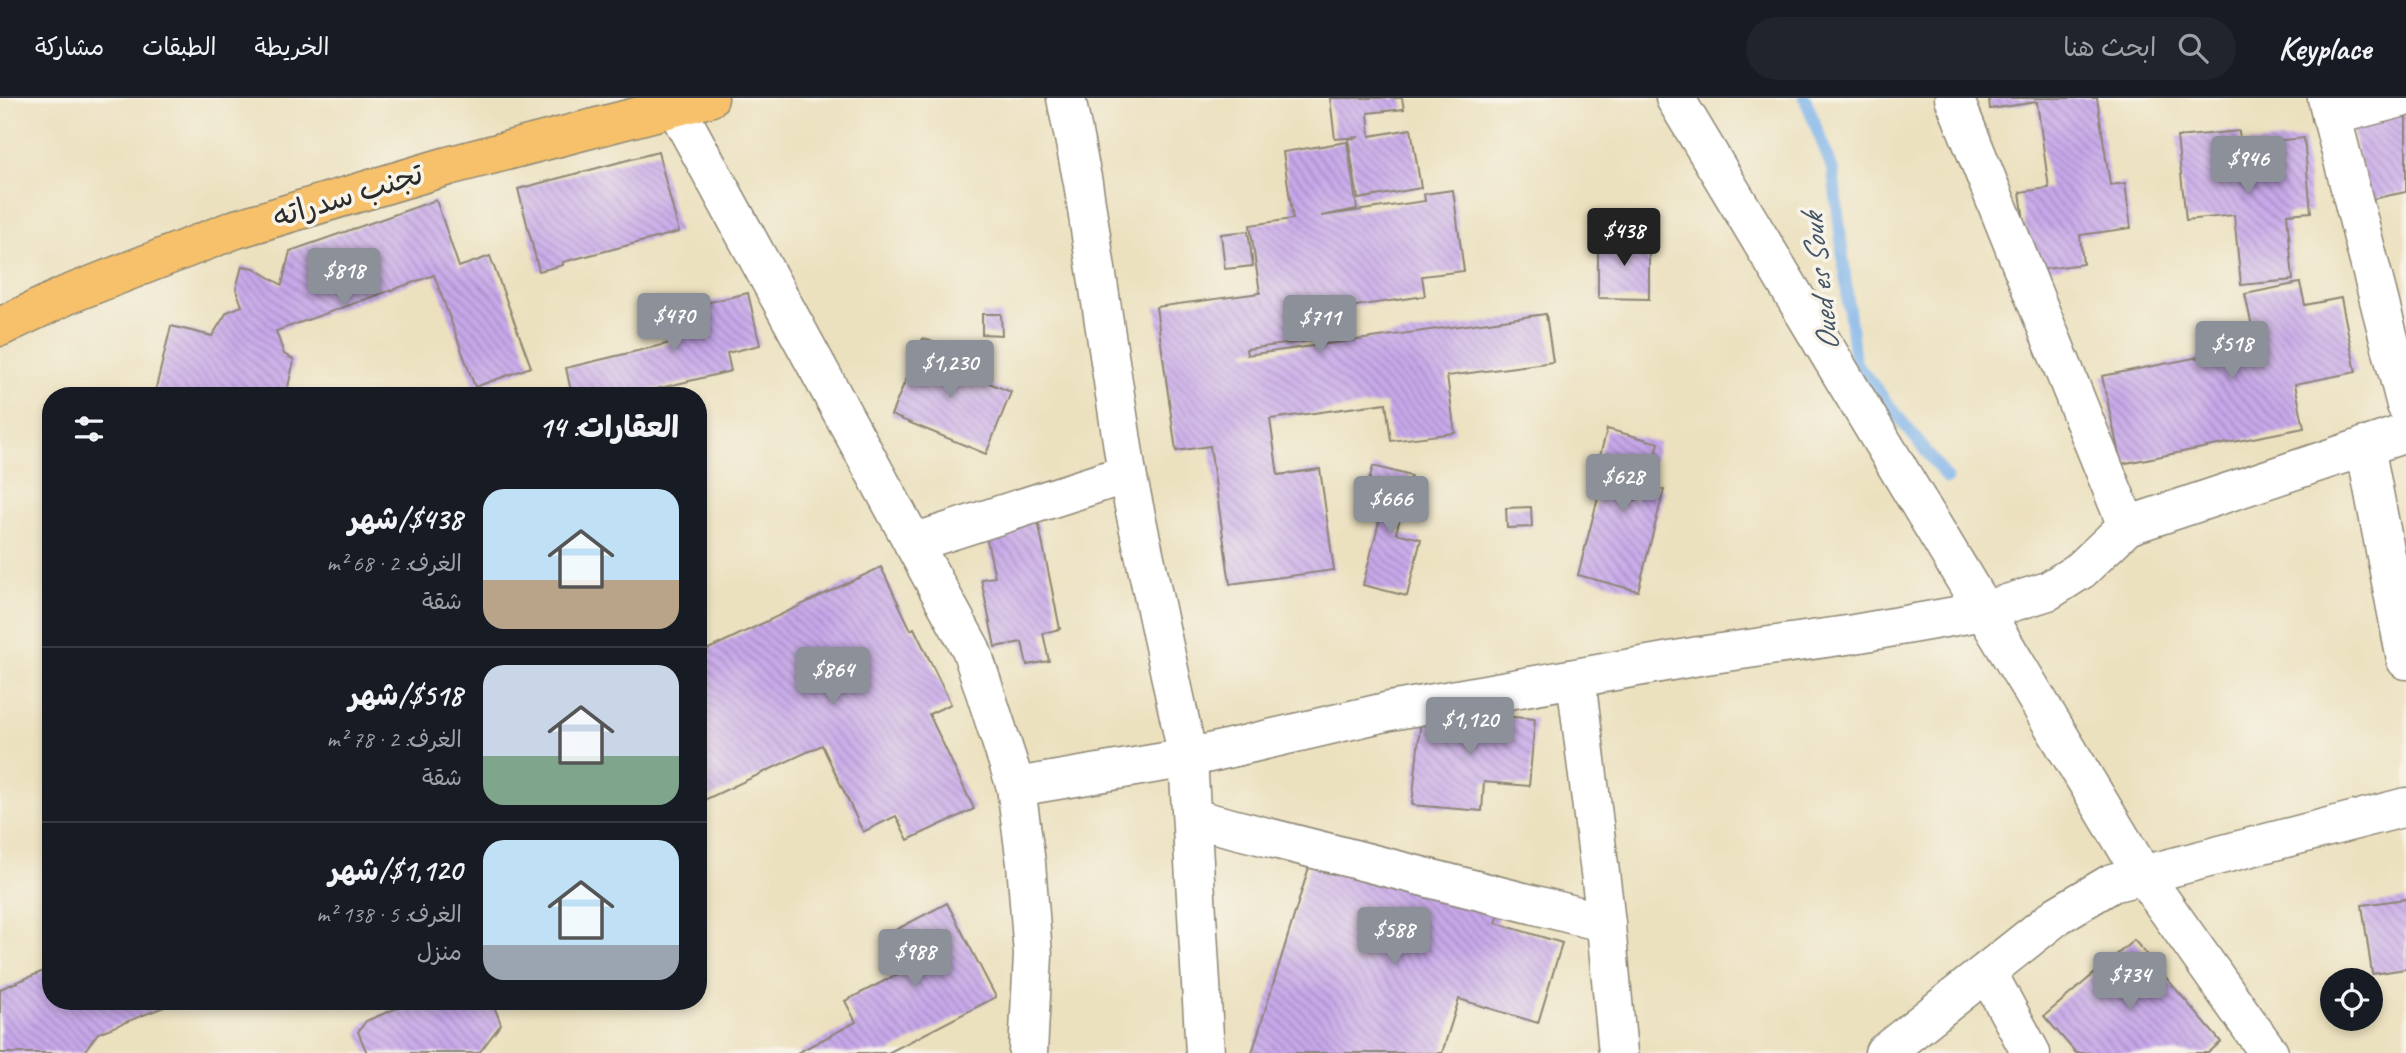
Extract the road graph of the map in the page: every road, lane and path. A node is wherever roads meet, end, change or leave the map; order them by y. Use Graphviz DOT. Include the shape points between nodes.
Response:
graph roads {
  1 [pos="1066,98"];
  2 [pos="1675,98"];
  3 [pos="1954,98"];
  4 [pos="2401,98"];
  5 [pos="692,102"];
  6 [pos="2329,107"];
  7 [pos="0,327"];
  8 [pos="2406,405"];
  9 [pos="2406,433"];
  10 [pos="2365,446"];
  11 [pos="1127,474"];
  12 [pos="2127,526"];
  13 [pos="914,544"];
  14 [pos="1984,611"];
  15 [pos="2406,660"];
  16 [pos="1576,678"];
  17 [pos="1188,758"];
  18 [pos="1016,787"];
  19 [pos="2406,807"];
  20 [pos="1192,818"];
  21 [pos="2143,875"];
  22 [pos="1606,922"];
  23 [pos="1987,972"];
  24 [pos="1028,1053"];
  25 [pos="1205,1053"];
  26 [pos="1618,1053"];
  27 [pos="1884,1053"];
  28 [pos="2031,1053"];
  29 [pos="2269,1053"];
  1 -- 11 [label="street"];
  2 -- 14 [label="street"];
  3 -- 12 [label="street"];
  4 -- 6 [label="street"];
  5 -- 7 [label="highway, تجنب سدراته" via="447,166 236,229"];
  5 -- 13 [label="street"];
  6 -- 8 [label="street"];
  9 -- 10 [label="street"];
  10 -- 12 [label="street"];
  10 -- 15 [label="street"];
  11 -- 13 [label="street"];
  11 -- 17 [label="street"];
  12 -- 14 [label="street" via="2081,570 2048,591"];
  13 -- 18 [label="street" via="971,649"];
  14 -- 16 [label="street"];
  14 -- 21 [label="street"];
  16 -- 17 [label="street" via="1390,711"];
  16 -- 22 [label="street"];
  17 -- 18 [label="street"];
  17 -- 20 [label="street"];
  18 -- 24 [label="street" via="1033,955"];
  19 -- 21 [label="street"];
  20 -- 22 [label="street"];
  20 -- 25 [label="street"];
  21 -- 23 [label="street" via="2112,883 2059,915"];
  21 -- 29 [label="street"];
  22 -- 26 [label="street"];
  23 -- 27 [label="street"];
  23 -- 28 [label="street"];
}
